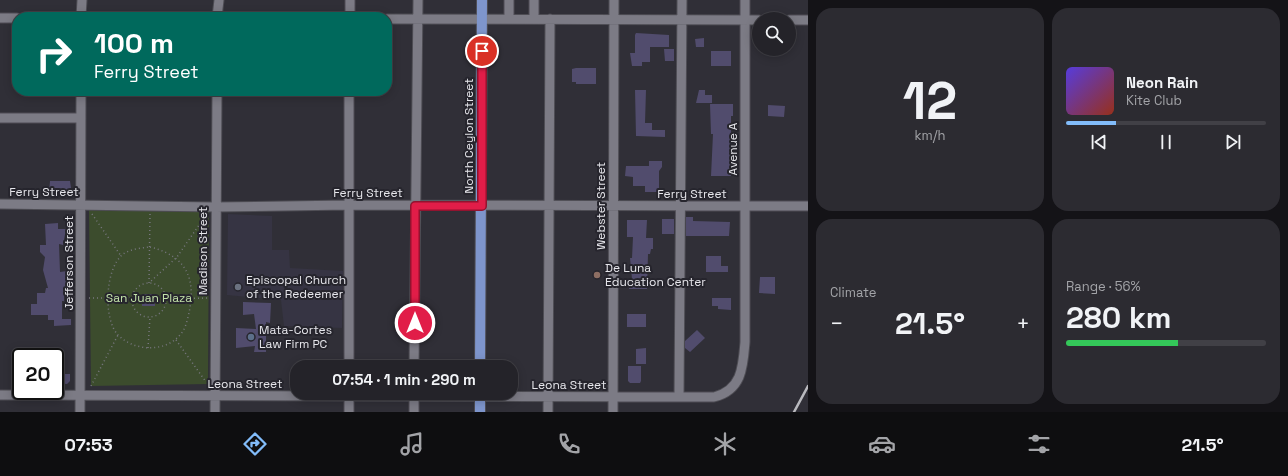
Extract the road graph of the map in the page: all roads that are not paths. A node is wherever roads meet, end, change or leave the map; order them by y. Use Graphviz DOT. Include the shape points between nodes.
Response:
graph roads {
  1 [pos="82,0"];
  2 [pos="219,0"];
  3 [pos="350,0"];
  4 [pos="418,0"];
  5 [pos="482,0"];
  6 [pos="508,0"];
  7 [pos="534,0"];
  8 [pos="614,0"];
  9 [pos="682,0"];
  10 [pos="745,0"];
  11 [pos="81,12"];
  12 [pos="218,12"];
  13 [pos="350,12"];
  14 [pos="0,18"];
  15 [pos="12,18"];
  16 [pos="392,19"];
  17 [pos="418,19"];
  18 [pos="481,19"];
  19 [pos="509,19"];
  20 [pos="534,19"];
  21 [pos="550,19"];
  22 [pos="614,19"];
  23 [pos="682,20"];
  24 [pos="745,20"];
  25 [pos="752,20"];
  26 [pos="796,20"];
  27 [pos="808,20"];
  28 [pos="81,96"];
  29 [pos="216,96"];
  30 [pos="349,96"];
  31 [pos="0,118"];
  32 [pos="81,118"];
  33 [pos="0,204"];
  34 [pos="81,205"];
  35 [pos="348,205"];
  36 [pos="415,206"];
  37 [pos="482,206"];
  38 [pos="549,206"];
  39 [pos="613,206"];
  40 [pos="682,206"];
  41 [pos="745,206"];
  42 [pos="808,206"];
  43 [pos="212,209"];
  44 [pos="349,360"];
  45 [pos="414,360"];
  46 [pos="480,360"];
  47 [pos="730,391"];
  48 [pos="0,395"];
  49 [pos="80,395"];
  50 [pos="290,395"];
  51 [pos="215,396"];
  52 [pos="518,396"];
  53 [pos="548,396"];
  54 [pos="613,397"];
  55 [pos="679,397"];
  56 [pos="349,400"];
  57 [pos="414,400"];
  58 [pos="480,400"];
  59 [pos="80,412"];
  60 [pos="215,412"];
  61 [pos="349,412"];
  62 [pos="414,412"];
  63 [pos="480,412"];
  64 [pos="548,412"];
  65 [pos="613,412"];
  1 -- 11 [label="street"];
  2 -- 12 [label="street"];
  3 -- 13 [label="street"];
  4 -- 17 [label="street"];
  5 -- 18 [label="main road, North Ceylon Street"];
  6 -- 19 [label="street"];
  7 -- 20 [label="street"];
  8 -- 22 [label="street, Webster Street"];
  9 -- 23 [label="street"];
  10 -- 24 [label="street, Avenue A"];
  14 -- 15 [label="street"];
  16 -- 17 [label="street"];
  17 -- 18 [label="street"];
  17 -- 36 [label="street"];
  18 -- 19 [label="street"];
  18 -- 37 [label="main road, North Ceylon Street"];
  19 -- 20 [label="street"];
  20 -- 21 [label="street"];
  21 -- 22 [label="street"];
  21 -- 38 [label="street"];
  22 -- 23 [label="street"];
  22 -- 39 [label="street, Webster Street"];
  23 -- 24 [label="street"];
  23 -- 40 [label="street"];
  24 -- 25 [label="street"];
  24 -- 41 [label="street, Avenue A"];
  26 -- 27 [label="street"];
  28 -- 32 [label="street, Jefferson Street"];
  29 -- 43 [label="street, Madison Street"];
  30 -- 35 [label="street"];
  31 -- 32 [label="street"];
  32 -- 34 [label="street, Jefferson Street"];
  33 -- 34 [label="street, Ferry Street"];
  34 -- 43 [label="street, Ferry Street"];
  34 -- 49 [label="street, Jefferson Street"];
  35 -- 36 [label="street, Ferry Street"];
  35 -- 43 [label="street, Ferry Street"];
  35 -- 44 [label="street"];
  36 -- 37 [label="street, Ferry Street"];
  36 -- 45 [label="street"];
  37 -- 38 [label="street, Ferry Street"];
  37 -- 46 [label="main road, North Ceylon Street"];
  38 -- 39 [label="street, Ferry Street"];
  38 -- 53 [label="street"];
  39 -- 40 [label="street, Ferry Street"];
  39 -- 54 [label="street, Webster Street"];
  40 -- 41 [label="street, Ferry Street"];
  40 -- 55 [label="street"];
  41 -- 42 [label="street, Ferry Street"];
  41 -- 47 [label="street, Avenue A" via="745,342 739,378"];
  43 -- 51 [label="street, Madison Street"];
  47 -- 55 [label="street, Leona Street" via="714,397"];
  48 -- 49 [label="street, Leona Street"];
  49 -- 51 [label="street, Leona Street"];
  49 -- 59 [label="street, Jefferson Street"];
  50 -- 51 [label="street, Leona Street"];
  51 -- 60 [label="street, Madison Street"];
  52 -- 53 [label="street, Leona Street"];
  53 -- 54 [label="street, Leona Street"];
  53 -- 64 [label="street"];
  54 -- 55 [label="street, Leona Street"];
  54 -- 65 [label="street, Webster Street"];
  56 -- 61 [label="street"];
  57 -- 62 [label="street"];
  58 -- 63 [label="main road"];
}
